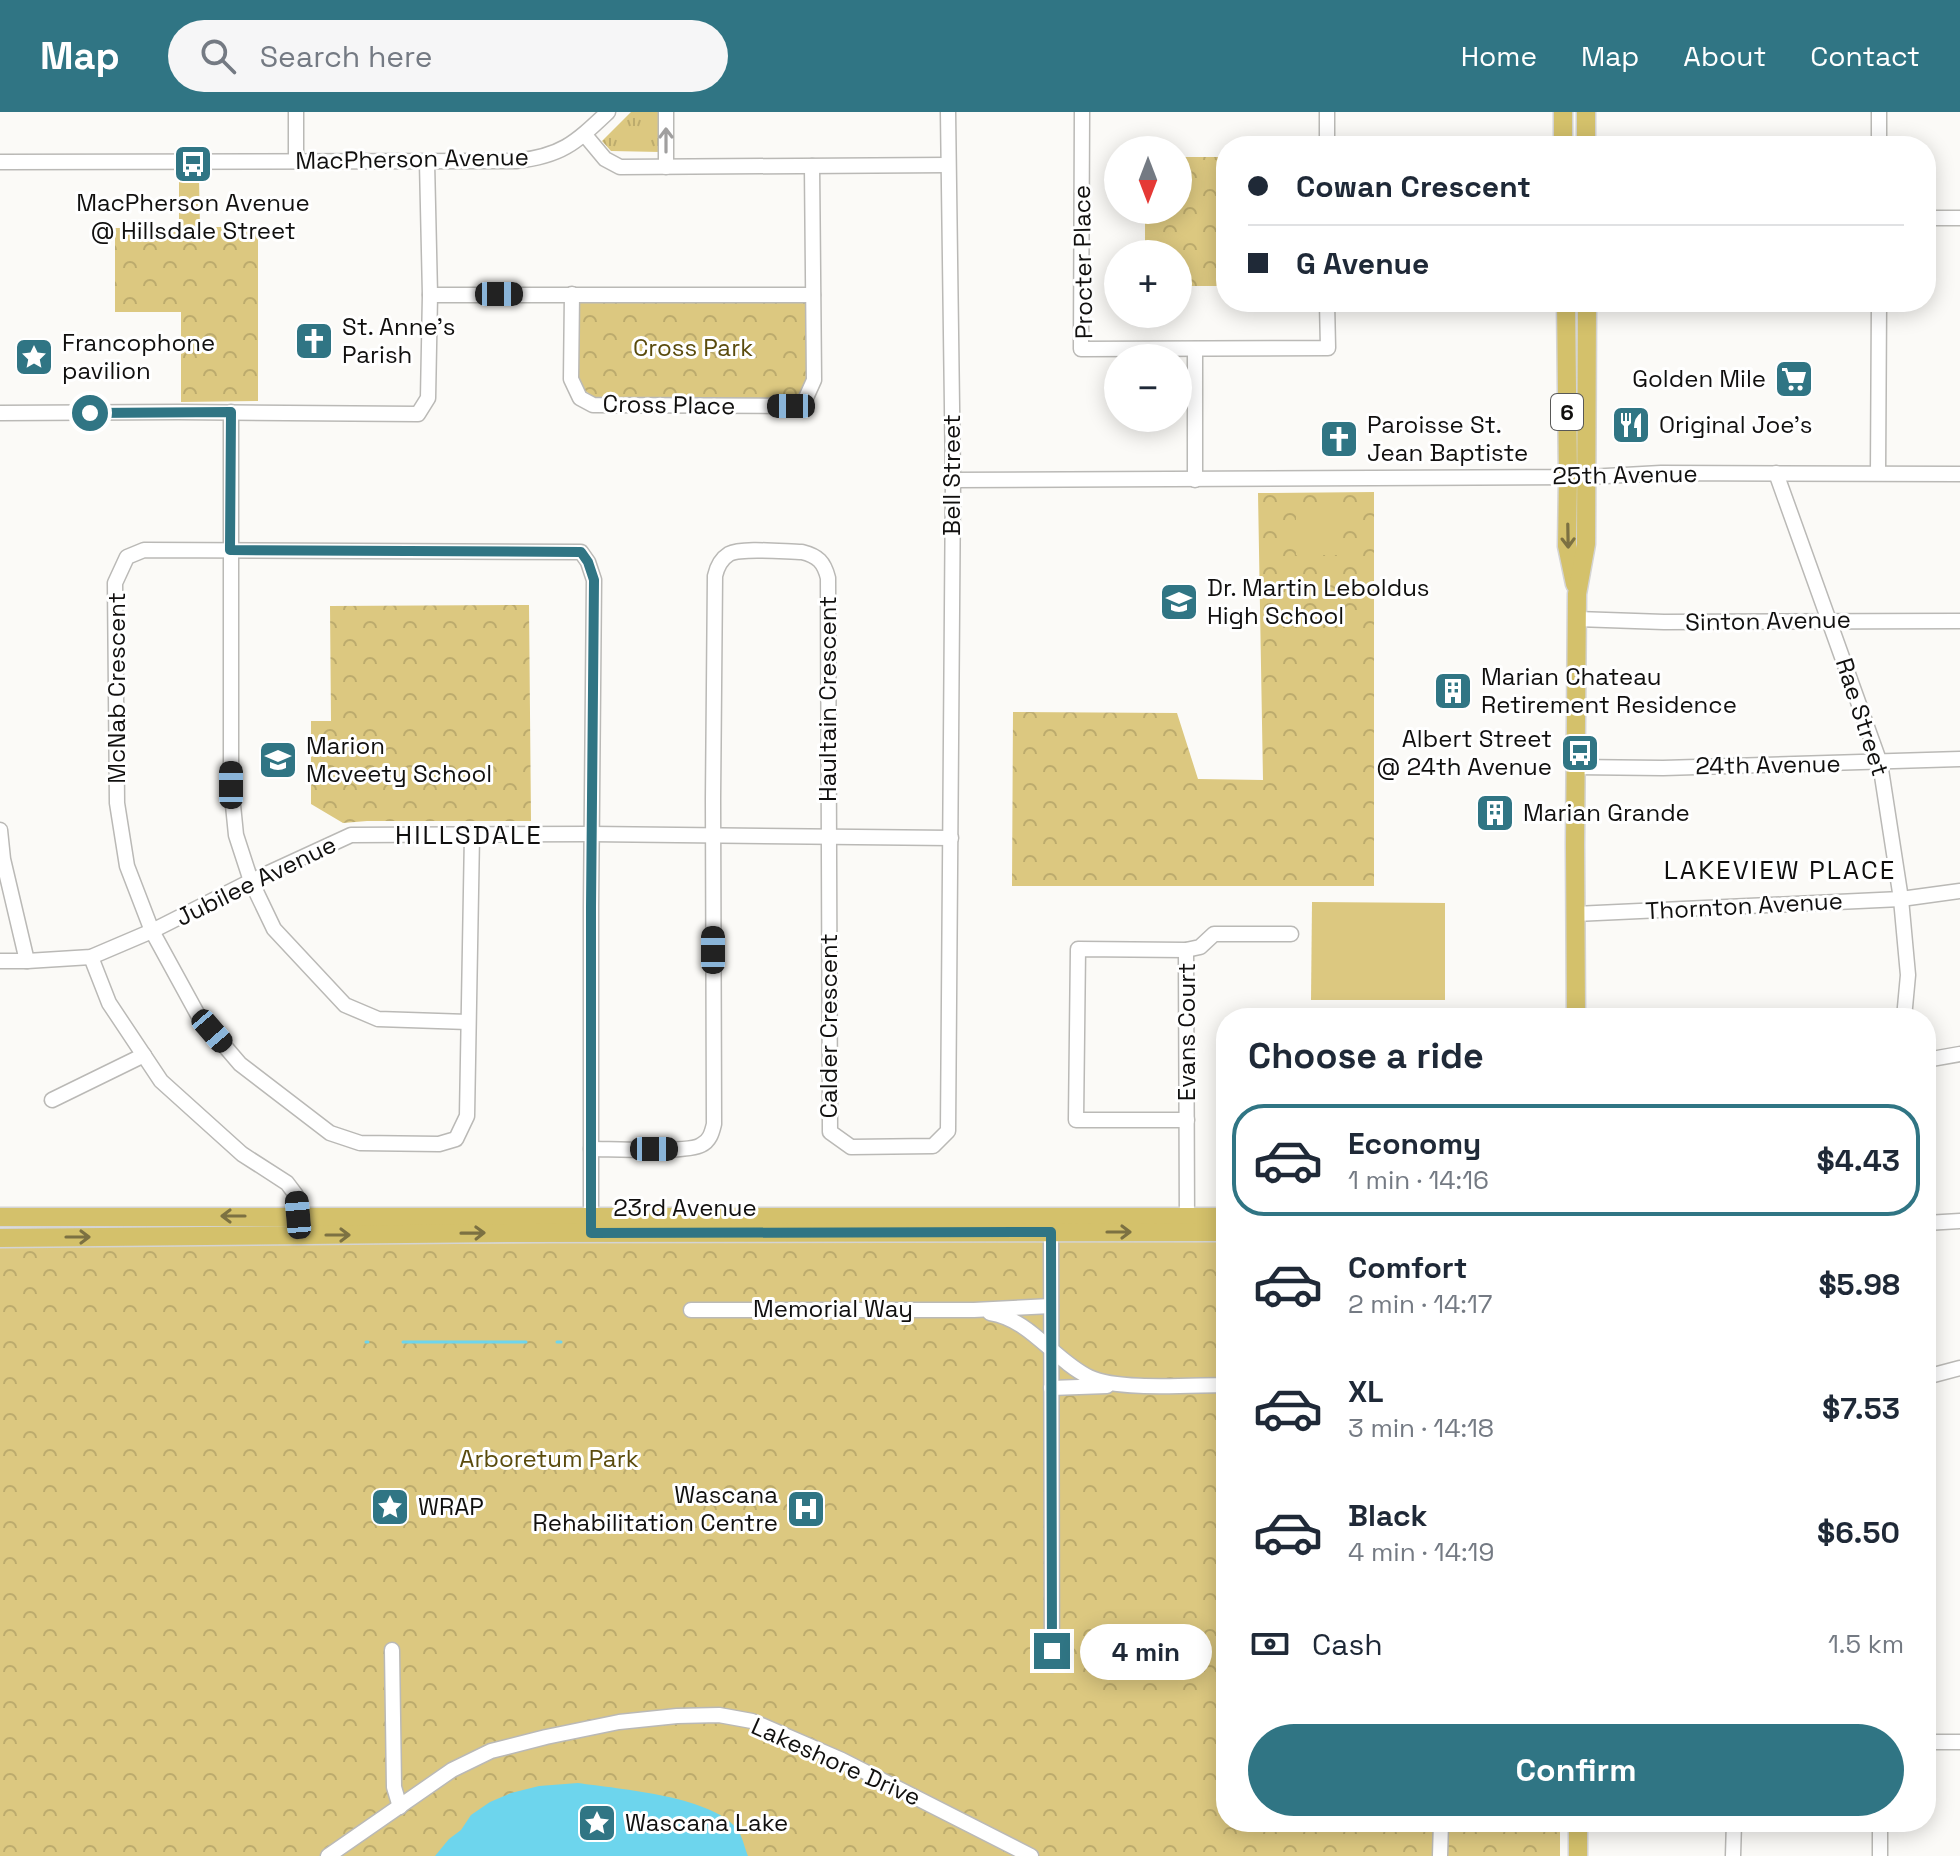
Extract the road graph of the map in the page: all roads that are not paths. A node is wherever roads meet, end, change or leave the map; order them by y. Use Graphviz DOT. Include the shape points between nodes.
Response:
graph roads {
  1 [pos="296,112"];
  2 [pos="608,112"];
  3 [pos="666,112"];
  4 [pos="948,112"];
  5 [pos="1082,112"];
  6 [pos="1327,112"];
  7 [pos="1563,112"];
  8 [pos="1586,112"];
  9 [pos="1879,112"];
  10 [pos="585,135"];
  11 [pos="1327,136"];
  12 [pos="1563,136"];
  13 [pos="1586,136"];
  14 [pos="1879,136"];
  15 [pos="296,160"];
  16 [pos="0,162"];
  17 [pos="427,162"];
  18 [pos="948,165"];
  19 [pos="812,166"];
  20 [pos="666,167"];
  21 [pos="1936,218"];
  22 [pos="1960,218"];
  23 [pos="572,294"];
  24 [pos="430,295"];
  25 [pos="813,295"];
  26 [pos="1327,312"];
  27 [pos="1566,312"];
  28 [pos="1587,312"];
  29 [pos="1879,312"];
  30 [pos="1195,349"];
  31 [pos="231,412"];
  32 [pos="0,413"];
  33 [pos="1776,473"];
  34 [pos="1878,473"];
  35 [pos="1960,474"];
  36 [pos="1568,477"];
  37 [pos="1588,477"];
  38 [pos="953,480"];
  39 [pos="1195,480"];
  40 [pos="230,550"];
  41 [pos="1577,594"];
  42 [pos="1577,619"];
  43 [pos="1830,620"];
  44 [pos="1960,621"];
  45 [pos="1960,759"];
  46 [pos="1880,763"];
  47 [pos="1575,767"];
  48 [pos="0,830"];
  49 [pos="591,834"];
  50 [pos="713,834"];
  51 [pos="472,835"];
  52 [pos="828,835"];
  53 [pos="951,838"];
  54 [pos="251,881"];
  55 [pos="1960,891"];
  56 [pos="1901,899"];
  57 [pos="1575,914"];
  58 [pos="152,931"];
  59 [pos="1291,934"];
  60 [pos="1186,950"];
  61 [pos="91,957"];
  62 [pos="0,961"];
  63 [pos="27,961"];
  64 [pos="1576,1008"];
  65 [pos="1905,1008"];
  66 [pos="468,1022"];
  67 [pos="1960,1054"];
  68 [pos="144,1055"];
  69 [pos="1936,1058"];
  70 [pos="52,1100"];
  71 [pos="1187,1120"];
  72 [pos="591,1149"];
  73 [pos="298,1215"];
  74 [pos="0,1217"];
  75 [pos="1216,1219"];
  76 [pos="1960,1221"];
  77 [pos="1936,1222"];
  78 [pos="1051,1224"];
  79 [pos="1187,1224"];
  80 [pos="591,1225"];
  81 [pos="1216,1230"];
  82 [pos="0,1238"];
  83 [pos="1051,1306"];
  84 [pos="691,1310"];
  85 [pos="974,1310"];
  86 [pos="1051,1351"];
  87 [pos="1960,1368"];
  88 [pos="1936,1374"];
  89 [pos="1120,1385"];
  90 [pos="1216,1385"];
  91 [pos="1051,1388"];
  92 [pos="392,1650"];
  93 [pos="1052,1665"];
  94 [pos="1936,1742"];
  95 [pos="1960,1742"];
  96 [pos="400,1807"];
  97 [pos="1441,1832"];
  98 [pos="1578,1832"];
  99 [pos="1734,1832"];
  100 [pos="1880,1832"];
  101 [pos="328,1856"];
  102 [pos="1031,1856"];
  103 [pos="1440,1856"];
  104 [pos="1578,1856"];
  105 [pos="1733,1856"];
  106 [pos="1880,1856"];
  1 -- 15 [label="street"];
  2 -- 10 [label="street, MacPherson Avenue"];
  20 -- 3 [label="street, one-way"];
  4 -- 18 [label="street, Bell Street"];
  5 -- 30 [label="street, Procter Place" via="1081,349"];
  6 -- 11 [label="street"];
  7 -- 12 [label="main road"];
  8 -- 13 [label="main road"];
  9 -- 14 [label="street"];
  10 -- 17 [label="street, MacPherson Avenue" via="540,158"];
  10 -- 20 [label="street" via="605,159 620,167"];
  15 -- 16 [label="street, MacPherson Avenue"];
  15 -- 17 [label="street, MacPherson Avenue"];
  17 -- 24 [label="street"];
  18 -- 19 [label="street"];
  18 -- 38 [label="street, Bell Street"];
  19 -- 20 [label="street"];
  19 -- 25 [label="street, Cross Place"];
  21 -- 22 [label="street"];
  23 -- 24 [label="street"];
  23 -- 25 [label="street"];
  23 -- 25 [label="street, Cross Place" via="571,379 580,398 593,405 684,406 791,406 805,400 814,380"];
  24 -- 31 [label="street" via="428,398 418,414"];
  26 -- 30 [label="street, Procter Place" via="1328,348"];
  27 -- 36 [label="main road, 6"];
  28 -- 37 [label="main road, 6"];
  29 -- 34 [label="street"];
  30 -- 39 [label="street"];
  31 -- 32 [label="street"];
  31 -- 40 [label="street"];
  33 -- 34 [label="street, 25th Avenue"];
  33 -- 37 [label="street, 25th Avenue"];
  33 -- 43 [label="street, Rae Street"];
  34 -- 35 [label="street, 25th Avenue"];
  36 -- 37 [label="street, 25th Avenue"];
  36 -- 39 [label="street, 25th Avenue"];
  36 -- 41 [label="main road, 6, one-way" via="1567,546"];
  37 -- 41 [label="main road, 6" via="1586,544"];
  38 -- 39 [label="street, 25th Avenue"];
  38 -- 53 [label="street, Bell Street"];
  40 -- 49 [label="street, McNab Crescent" via="581,552 594,580"];
  40 -- 54 [label="street" via="231,785 236,835"];
  40 -- 58 [label="street, McNab Crescent" via="144,550 127,557 115,583 117,803 127,866"];
  41 -- 42 [label="main road, 6"];
  42 -- 43 [label="street, Sinton Avenue"];
  42 -- 47 [label="main road, 6"];
  43 -- 44 [label="street, Sinton Avenue"];
  43 -- 46 [label="street, Rae Street"];
  45 -- 46 [label="street, 24th Avenue"];
  46 -- 47 [label="street, 24th Avenue"];
  46 -- 56 [label="street, Rae Street"];
  47 -- 57 [label="main road, 6"];
  48 -- 63 [label="street"];
  49 -- 50 [label="street, Jubilee Avenue"];
  49 -- 51 [label="street, Jubilee Avenue"];
  49 -- 72 [label="street"];
  50 -- 52 [label="street, Jubilee Avenue"];
  50 -- 52 [label="street, Haultain Crescent" via="715,576 721,561 738,551 802,552 821,560 825,568"];
  50 -- 72 [label="street" via="711,1136 701,1146 685,1149"];
  51 -- 54 [label="street, Jubilee Avenue" via="351,835"];
  51 -- 66 [label="street"];
  52 -- 53 [label="street, Jubilee Avenue"];
  52 -- 53 [label="street, Calder Crescent" via="830,1132 851,1147 933,1146 948,1131"];
  54 -- 58 [label="street, Jubilee Avenue"];
  54 -- 66 [label="street" via="274,929 345,1005 378,1019"];
  55 -- 56 [label="street, Thornton Avenue"];
  56 -- 57 [label="street, Thornton Avenue"];
  56 -- 65 [label="street, Rae Street" via="1908,975"];
  57 -- 64 [label="main road, 6"];
  58 -- 61 [label="street, Jubilee Avenue"];
  58 -- 66 [label="street, McNab Crescent" via="198,1015 240,1064 330,1133 360,1143 439,1144 456,1139 467,1116"];
  59 -- 60 [label="street" via="1214,934 1200,947"];
  60 -- 71 [label="street, Evans Court"];
  60 -- 71 [label="street, Evans Court" via="1078,949 1076,1120"];
  61 -- 63 [label="street, Jubilee Avenue"];
  61 -- 68 [label="street" via="109,1003"];
  62 -- 63 [label="street, Jubilee Avenue"];
  67 -- 69 [label="street"];
  68 -- 70 [label="street"];
  68 -- 73 [label="street" via="161,1081 242,1154 287,1183 296,1195"];
  71 -- 79 [label="street, Evans Court"];
  72 -- 80 [label="street"];
  73 -- 74 [label="main road, 23rd Avenue, one-way"];
  73 -- 80 [label="main road, 23rd Avenue"];
  75 -- 79 [label="main road, 23rd Avenue"];
  76 -- 77 [label="street"];
  78 -- 79 [label="main road, 23rd Avenue"];
  78 -- 80 [label="main road, 23rd Avenue"];
  78 -- 83 [label="street"];
  79 -- 81 [label="main road, 23rd Avenue"];
  82 -- 80 [label="main road, 23rd Avenue, one-way"];
  83 -- 85 [label="street, Memorial Way"];
  83 -- 86 [label="street"];
  84 -- 85 [label="street, Memorial Way"];
  85 -- 86 [label="street, Memorial Way" via="1020,1325"];
  86 -- 89 [label="street, Memorial Way" via="1091,1378"];
  86 -- 91 [label="street"];
  87 -- 88 [label="street"];
  89 -- 90 [label="street, Memorial Way"];
  89 -- 91 [label="street"];
  91 -- 93 [label="street"];
  92 -- 96 [label="street" via="394,1787"];
  94 -- 95 [label="street"];
  96 -- 101 [label="street, Lakeshore Drive"];
  96 -- 102 [label="street, Lakeshore Drive" via="452,1770 491,1751 619,1722 719,1715 752,1721 842,1760"];
  97 -- 103 [label="street"];
  98 -- 104 [label="main road"];
  99 -- 105 [label="street"];
  100 -- 106 [label="street"];
}
